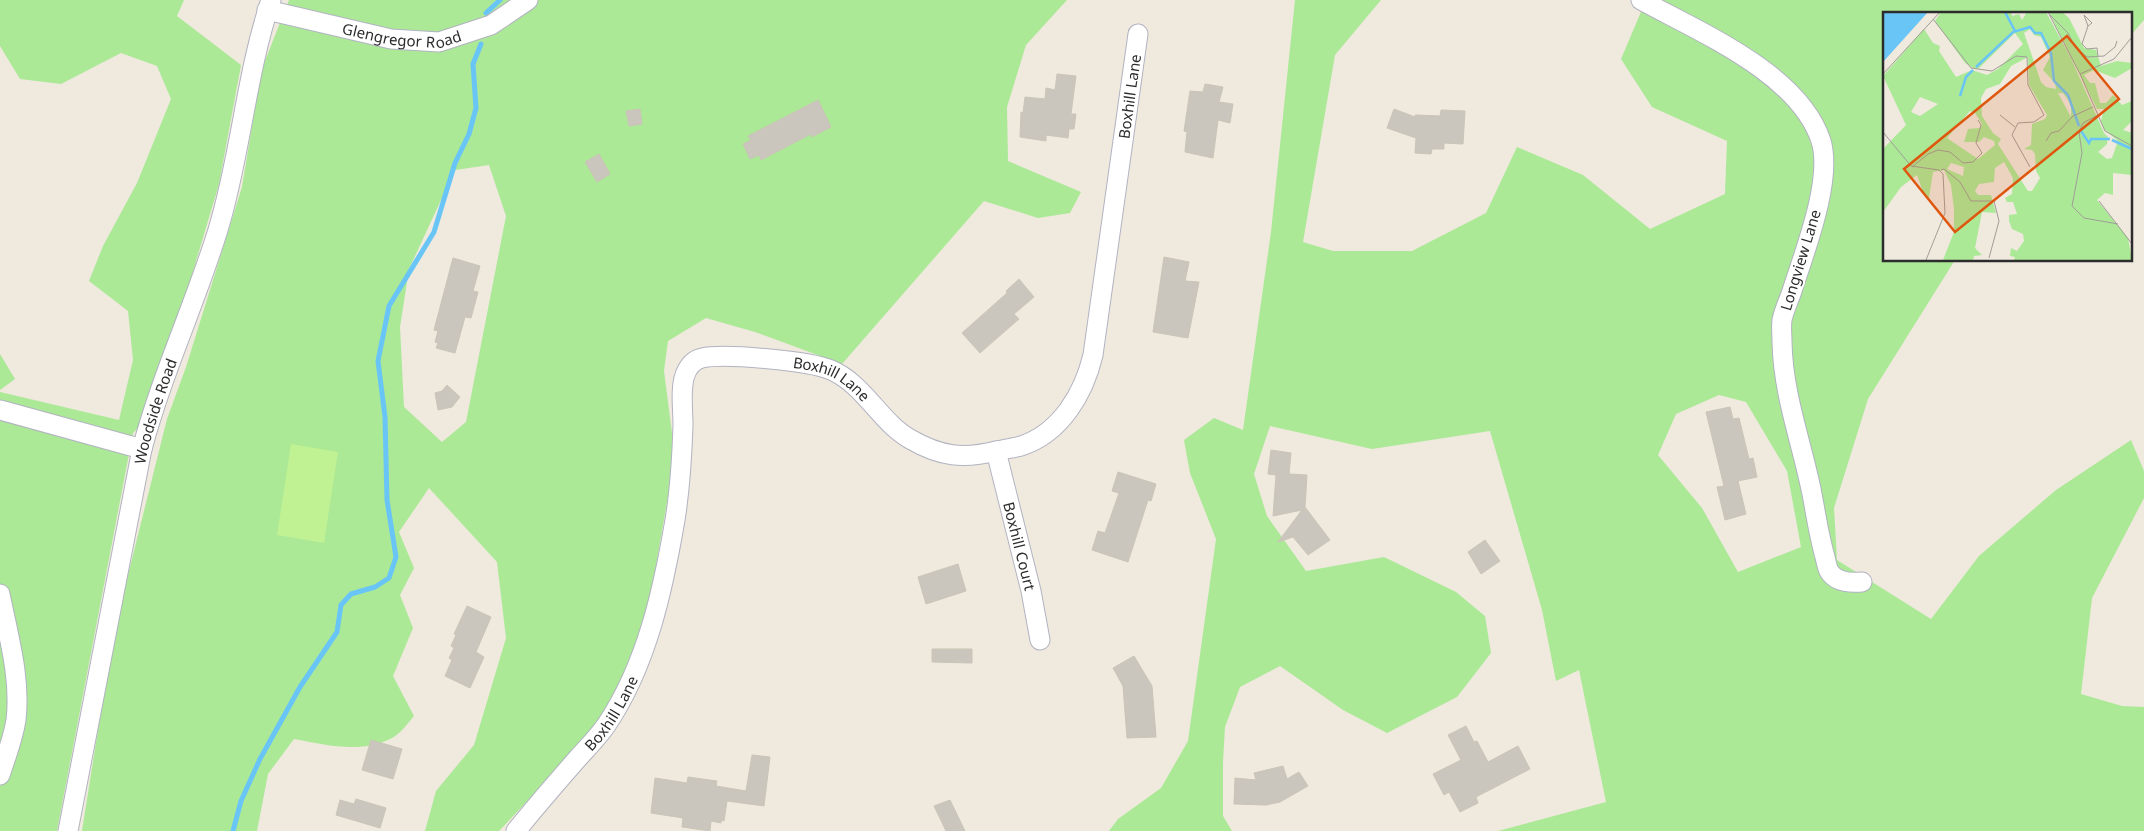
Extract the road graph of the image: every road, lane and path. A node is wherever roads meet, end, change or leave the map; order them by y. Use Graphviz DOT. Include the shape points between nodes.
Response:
graph roads {
  1 [pos="528,0"];
  2 [pos="1641,0"];
  3 [pos="269,5"];
  4 [pos="1138,34"];
  5 [pos="0,410"];
  6 [pos="142,449"];
  7 [pos="996,451"];
  8 [pos="1862,582"];
  9 [pos="0,594"];
  10 [pos="1040,640"];
  11 [pos="0,775"];
  12 [pos="68,831"];
  13 [pos="516,831"];
  1 -- 3 [label="street, Glengregor Road" via="491,25 439,42 391,39"];
  2 -- 8 [label="street, Longview Lane" via="1760,67 1798,102 1821,141 1824,170 1821,188 1809,239 1782,321 1783,363 1829,572 1842,582"];
  3 -- 6 [label="street, Woodside Road" via="218,231 150,416"];
  4 -- 7 [label="street, Boxhill Lane" via="1088,374 1076,400 1052,427 1024,445"];
  5 -- 6 [label="street"];
  6 -- 12 [label="street, Woodside Road"];
  7 -- 10 [label="street, Boxhill Court"];
  7 -- 13 [label="street, Boxhill Lane" via="972,457 948,455 925,447 907,438 842,376 816,365 742,356 701,358 692,362 684,378 674,523 657,604 643,651 625,694 606,726"];
  9 -- 11 [label="street" via="14,661 16,717"];
}
